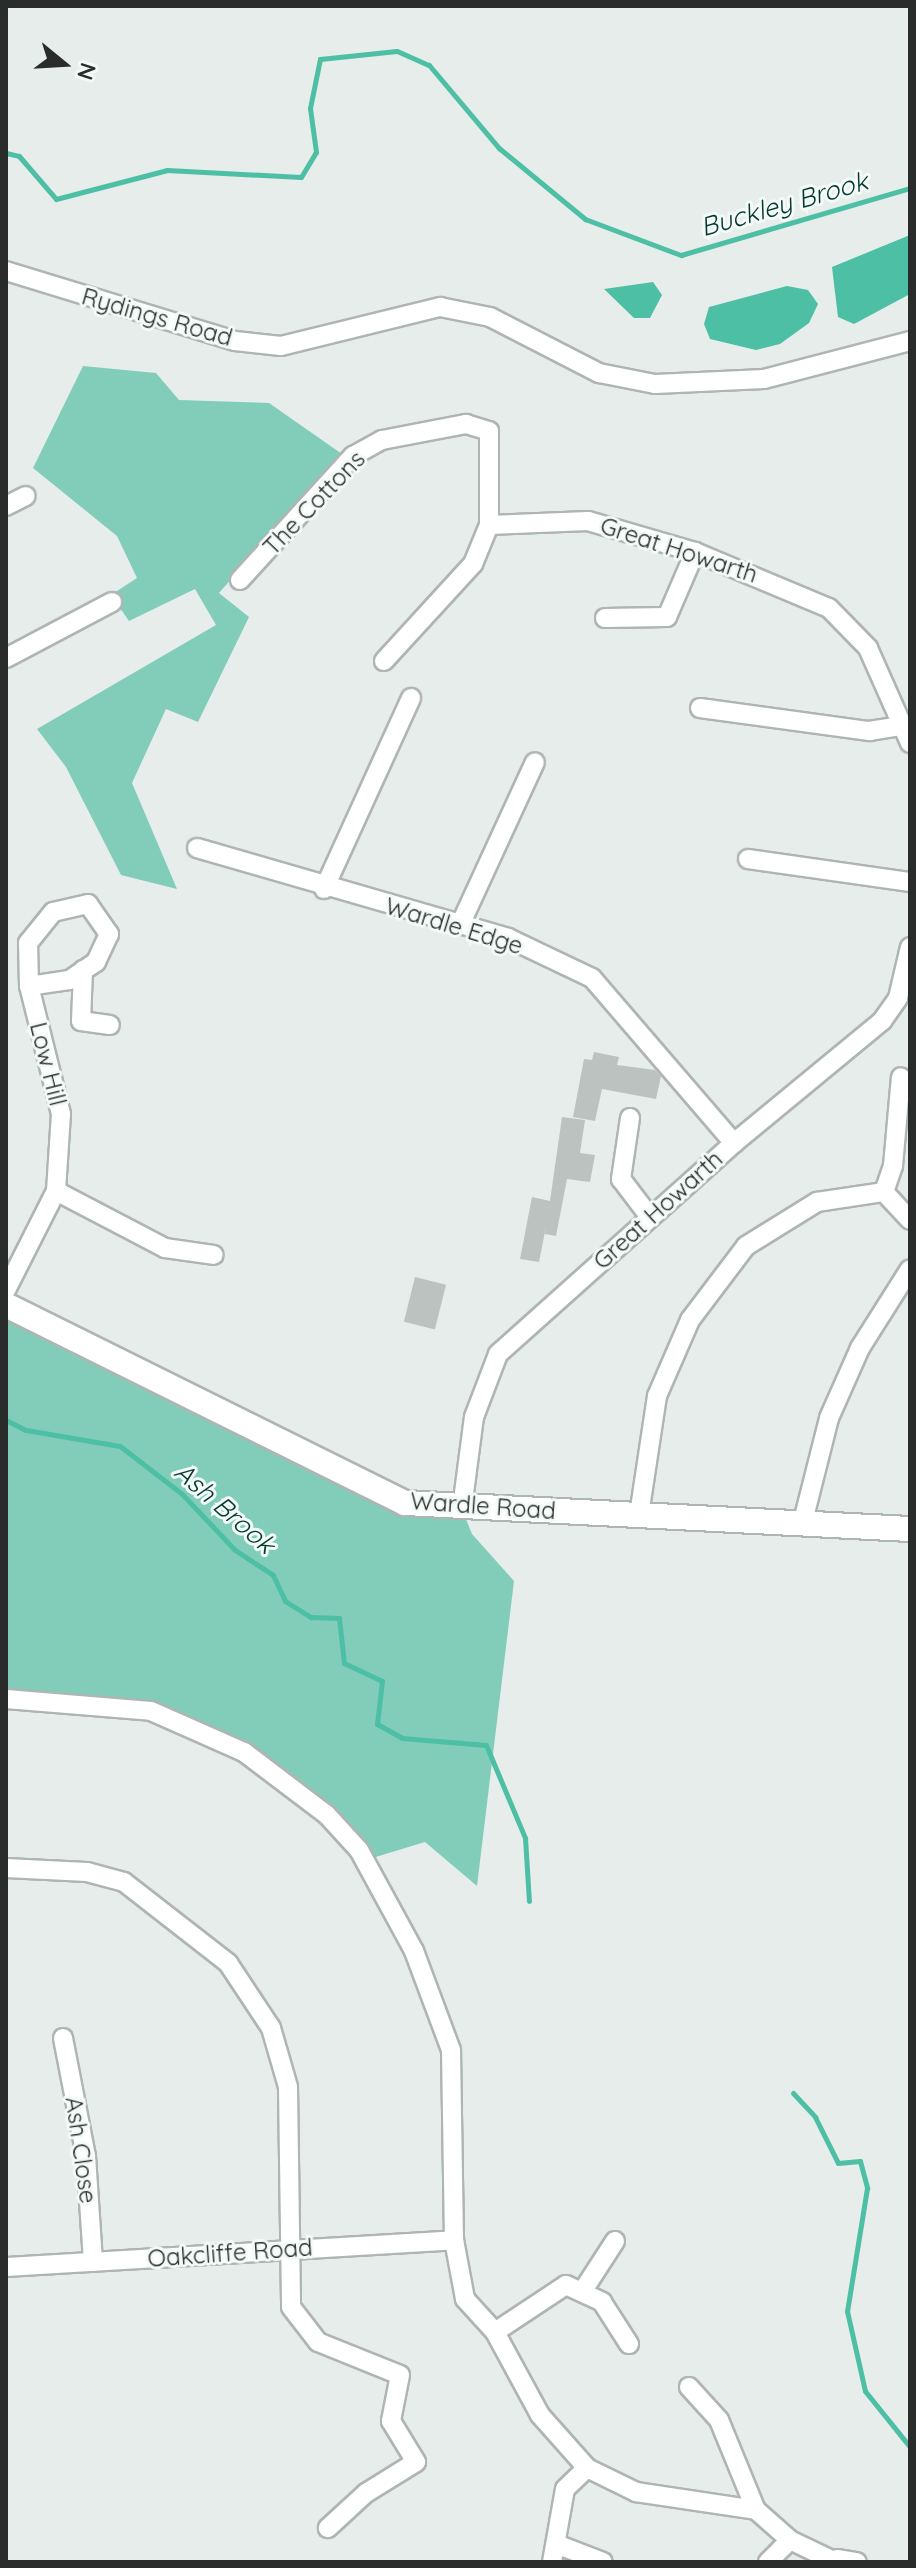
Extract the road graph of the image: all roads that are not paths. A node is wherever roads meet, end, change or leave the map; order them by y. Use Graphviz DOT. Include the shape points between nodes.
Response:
graph roads {
  1 [pos="6,271"];
  2 [pos="910,341"];
  3 [pos="26,496"];
  4 [pos="6,506"];
  5 [pos="489,525"];
  6 [pos="695,552"];
  7 [pos="240,580"];
  8 [pos="112,602"];
  9 [pos="605,618"];
  10 [pos="6,658"];
  11 [pos="384,661"];
  12 [pos="411,698"];
  13 [pos="700,708"];
  14 [pos="906,735"];
  15 [pos="535,762"];
  16 [pos="197,848"];
  17 [pos="748,859"];
  18 [pos="910,882"];
  19 [pos="324,889"];
  20 [pos="460,925"];
  21 [pos="910,947"];
  22 [pos="83,970"];
  23 [pos="29,986"];
  24 [pos="110,1025"];
  25 [pos="901,1077"];
  26 [pos="630,1118"];
  27 [pos="734,1143"];
  28 [pos="56,1191"];
  29 [pos="884,1192"];
  30 [pos="650,1217"];
  31 [pos="910,1220"];
  32 [pos="214,1255"];
  33 [pos="909,1272"];
  34 [pos="6,1290"];
  35 [pos="6,1305"];
  36 [pos="462,1508"];
  37 [pos="639,1515"];
  38 [pos="802,1525"];
  39 [pos="910,1529"];
  40 [pos="6,1699"];
  41 [pos="6,1868"];
  42 [pos="63,2038"];
  43 [pos="454,2240"];
  44 [pos="615,2241"];
  45 [pos="291,2250"];
  46 [pos="93,2262"];
  47 [pos="6,2267"];
  48 [pos="584,2289"];
  49 [pos="495,2332"];
  50 [pos="629,2344"];
  51 [pos="689,2387"];
  52 [pos="587,2468"];
  53 [pos="756,2510"];
  54 [pos="328,2528"];
  55 [pos="790,2540"];
  56 [pos="554,2553"];
  57 [pos="836,2560"];
  58 [pos="603,2562"];
  59 [pos="768,2562"];
  60 [pos="857,2562"];
  1 -- 2 [label="street, Rydings Road" via="235,341 281,346 440,307 490,317 599,373 655,384 764,379"];
  3 -- 4 [label="street"];
  5 -- 6 [label="street, Great Howarth" via="588,521"];
  5 -- 7 [label="street, The Cottons" via="489,431 466,424 382,440 353,456"];
  5 -- 11 [label="street" via="473,564"];
  6 -- 9 [label="street" via="667,617"];
  6 -- 14 [label="street, Great Howarth" via="829,608 868,648"];
  8 -- 10 [label="street"];
  12 -- 19 [label="street"];
  13 -- 14 [label="street"];
  15 -- 20 [label="street"];
  16 -- 19 [label="street, Wardle Edge"];
  17 -- 18 [label="street"];
  19 -- 20 [label="street, Wardle Edge"];
  20 -- 27 [label="street, Wardle Edge" via="508,938 592,978"];
  21 -- 27 [label="street, Great Howarth" via="898,998 882,1021"];
  22 -- 23 [label="street" via="69,980"];
  22 -- 23 [label="street, Low Hill" via="96,962 109,934 88,904 53,912 28,943"];
  22 -- 24 [label="street" via="81,1021"];
  23 -- 28 [label="street, Low Hill" via="61,1114"];
  25 -- 29 [label="street" via="893,1166"];
  26 -- 30 [label="street" via="621,1179"];
  27 -- 30 [label="street, Great Howarth"];
  28 -- 32 [label="street" via="165,1248"];
  28 -- 34 [label="street, Low Hill"];
  29 -- 31 [label="street"];
  29 -- 37 [label="street" via="817,1202 746,1246 690,1320 657,1396"];
  30 -- 36 [label="street, Great Howarth" via="498,1354 474,1417"];
  33 -- 38 [label="street" via="860,1348 829,1418"];
  35 -- 36 [label="street, Wardle Road" via="375,1493 405,1503"];
  36 -- 37 [label="street, Wardle Road"];
  37 -- 38 [label="street, Wardle Road"];
  38 -- 39 [label="street, Wardle Road"];
  40 -- 43 [label="street" via="110,1704 193,1727 277,1774 359,1850 414,1951 451,2050"];
  41 -- 45 [label="street" via="87,1872 124,1882 228,1963 271,2028 288,2087"];
  42 -- 46 [label="street, Ash Close" via="86,2156"];
  43 -- 45 [label="street, Oakcliffe Road"];
  43 -- 49 [label="street" via="465,2299"];
  44 -- 48 [label="street"];
  45 -- 46 [label="street, Oakcliffe Road"];
  45 -- 54 [label="street" via="291,2307 318,2342 400,2375 391,2421 416,2462 366,2493"];
  46 -- 47 [label="street, Oakcliffe Road"];
  48 -- 49 [label="street" via="566,2285"];
  48 -- 50 [label="street" via="602,2302"];
  49 -- 52 [label="street" via="540,2415"];
  51 -- 53 [label="street" via="719,2420"];
  52 -- 53 [label="street" via="636,2492"];
  52 -- 56 [label="street" via="565,2489"];
  53 -- 55 [label="street"];
  55 -- 57 [label="street" via="815,2556"];
  55 -- 59 [label="street"];
  56 -- 58 [label="street"];
  57 -- 60 [label="street"];
}
